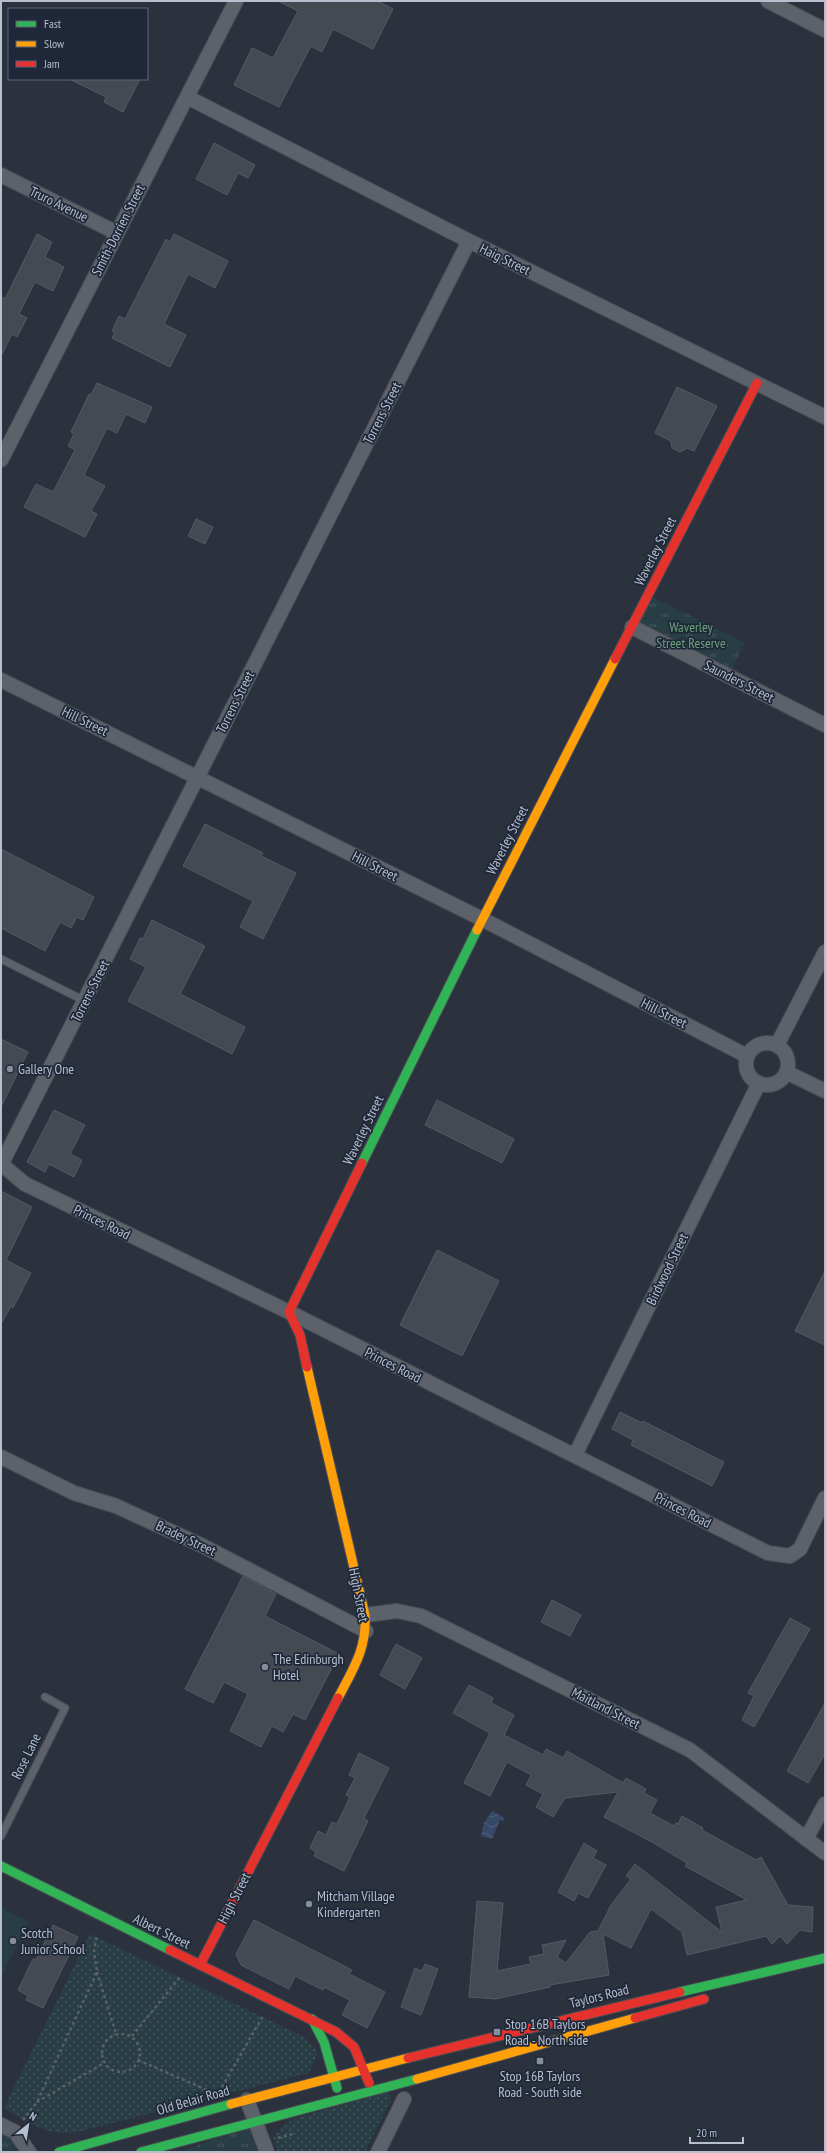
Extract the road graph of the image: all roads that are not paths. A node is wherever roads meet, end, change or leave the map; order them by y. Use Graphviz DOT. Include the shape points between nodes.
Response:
graph roads {
  1 [pos="236,1"];
  2 [pos="768,1"];
  3 [pos="825,30"];
  4 [pos="187,97"];
  5 [pos="1,175"];
  6 [pos="117,233"];
  7 [pos="469,241"];
  8 [pos="757,383"];
  9 [pos="825,417"];
  10 [pos="1,460"];
  11 [pos="632,627"];
  12 [pos="1,680"];
  13 [pos="825,725"];
  14 [pos="197,776"];
  15 [pos="482,919"];
  16 [pos="825,952"];
  17 [pos="1,959"];
  18 [pos="85,1001"];
  19 [pos="777,1045"];
  20 [pos="747,1056"];
  21 [pos="786,1072"];
  22 [pos="759,1084"];
  23 [pos="825,1091"];
  24 [pos="1,1164"];
  25 [pos="289,1312"];
  26 [pos="575,1455"];
  27 [pos="1,1457"];
  28 [pos="825,1498"];
  29 [pos="365,1615"];
  30 [pos="366,1631"];
  31 [pos="45,1697"];
  32 [pos="825,1804"];
  33 [pos="1,1836"];
  34 [pos="806,1838"];
  35 [pos="825,1853"];
  36 [pos="1,1866"];
  37 [pos="825,1958"];
  38 [pos="200,1965"];
  39 [pos="712,1997"];
  40 [pos="312,2019"];
  41 [pos="365,2070"];
  42 [pos="334,2076"];
  43 [pos="372,2092"];
  44 [pos="340,2099"];
  45 [pos="404,2099"];
  46 [pos="247,2100"];
  47 [pos="255,2122"];
  48 [pos="1,2125"];
  49 [pos="29,2152"];
  50 [pos="60,2152"];
  51 [pos="142,2152"];
  52 [pos="267,2152"];
  53 [pos="378,2152"];
  1 -- 4 [label="street, Smith-Dorrien Street"];
  2 -- 3 [label="street"];
  4 -- 6 [label="street, Smith-Dorrien Street"];
  4 -- 7 [label="street, Haig Street"];
  5 -- 6 [label="street, Truro Avenue"];
  6 -- 10 [label="street, Smith-Dorrien Street"];
  7 -- 8 [label="street, Haig Street"];
  7 -- 14 [label="street, Torrens Street"];
  8 -- 9 [label="street, Haig Street"];
  8 -- 11 [label="street, Waverley Street"];
  11 -- 13 [label="street, Saunders Street"];
  11 -- 15 [label="street, Waverley Street"];
  12 -- 14 [label="street, Hill Street"];
  14 -- 15 [label="street, Hill Street"];
  14 -- 18 [label="street, Torrens Street"];
  15 -- 20 [label="street, Hill Street"];
  15 -- 25 [label="street, Waverley Street"];
  16 -- 19 [label="street"];
  17 -- 18 [label="lane"];
  18 -- 24 [label="street, Torrens Street"];
  19 -- 20 [label="street" via="765,1043 756,1046"];
  19 -- 21 [label="street" via="788,1060"];
  20 -- 22 [label="street" via="746,1067 750,1076"];
  21 -- 22 [label="street" via="778,1082"];
  21 -- 23 [label="street"];
  22 -- 26 [label="street, Birdwood Street"];
  24 -- 25 [label="street, Princes Road" via="25,1184"];
  25 -- 26 [label="street, Princes Road"];
  25 -- 29 [label="street, High Street" via="300,1335"];
  26 -- 28 [label="street, Princes Road" via="768,1553 790,1556 800,1549"];
  27 -- 30 [label="street, Bradey Street" via="74,1493 116,1506 203,1546"];
  29 -- 30 [label="street, High Street"];
  29 -- 34 [label="street, Maitland Street" via="397,1611 421,1616 690,1750"];
  30 -- 38 [label="street, High Street" via="362,1652"];
  31 -- 33 [label="lane, Rose Lane" via="65,1708"];
  32 -- 34 [label="street"];
  34 -- 35 [label="street, Maitland Street"];
  36 -- 38 [label="street, Albert Street"];
  37 -- 41 [label="street, Taylors Road" via="622,2005"];
  38 -- 40 [label="street, Albert Street"];
  39 -- 43 [label="street"];
  40 -- 41 [label="street, Albert Street" via="336,2032 354,2047"];
  40 -- 42 [label="street" via="324,2042"];
  41 -- 42 [label="street, Taylors Road"];
  41 -- 43 [label="street, Albert Street"];
  42 -- 44 [label="street"];
  42 -- 46 [label="street, Old Belair Road"];
  43 -- 44 [label="street"];
  44 -- 47 [label="street"];
  45 -- 53 [label="street"];
  46 -- 47 [label="street"];
  46 -- 50 [label="street, Old Belair Road"];
  47 -- 51 [label="street"];
  47 -- 52 [label="street"];
  48 -- 49 [label="street" via="15,2132"];
}
